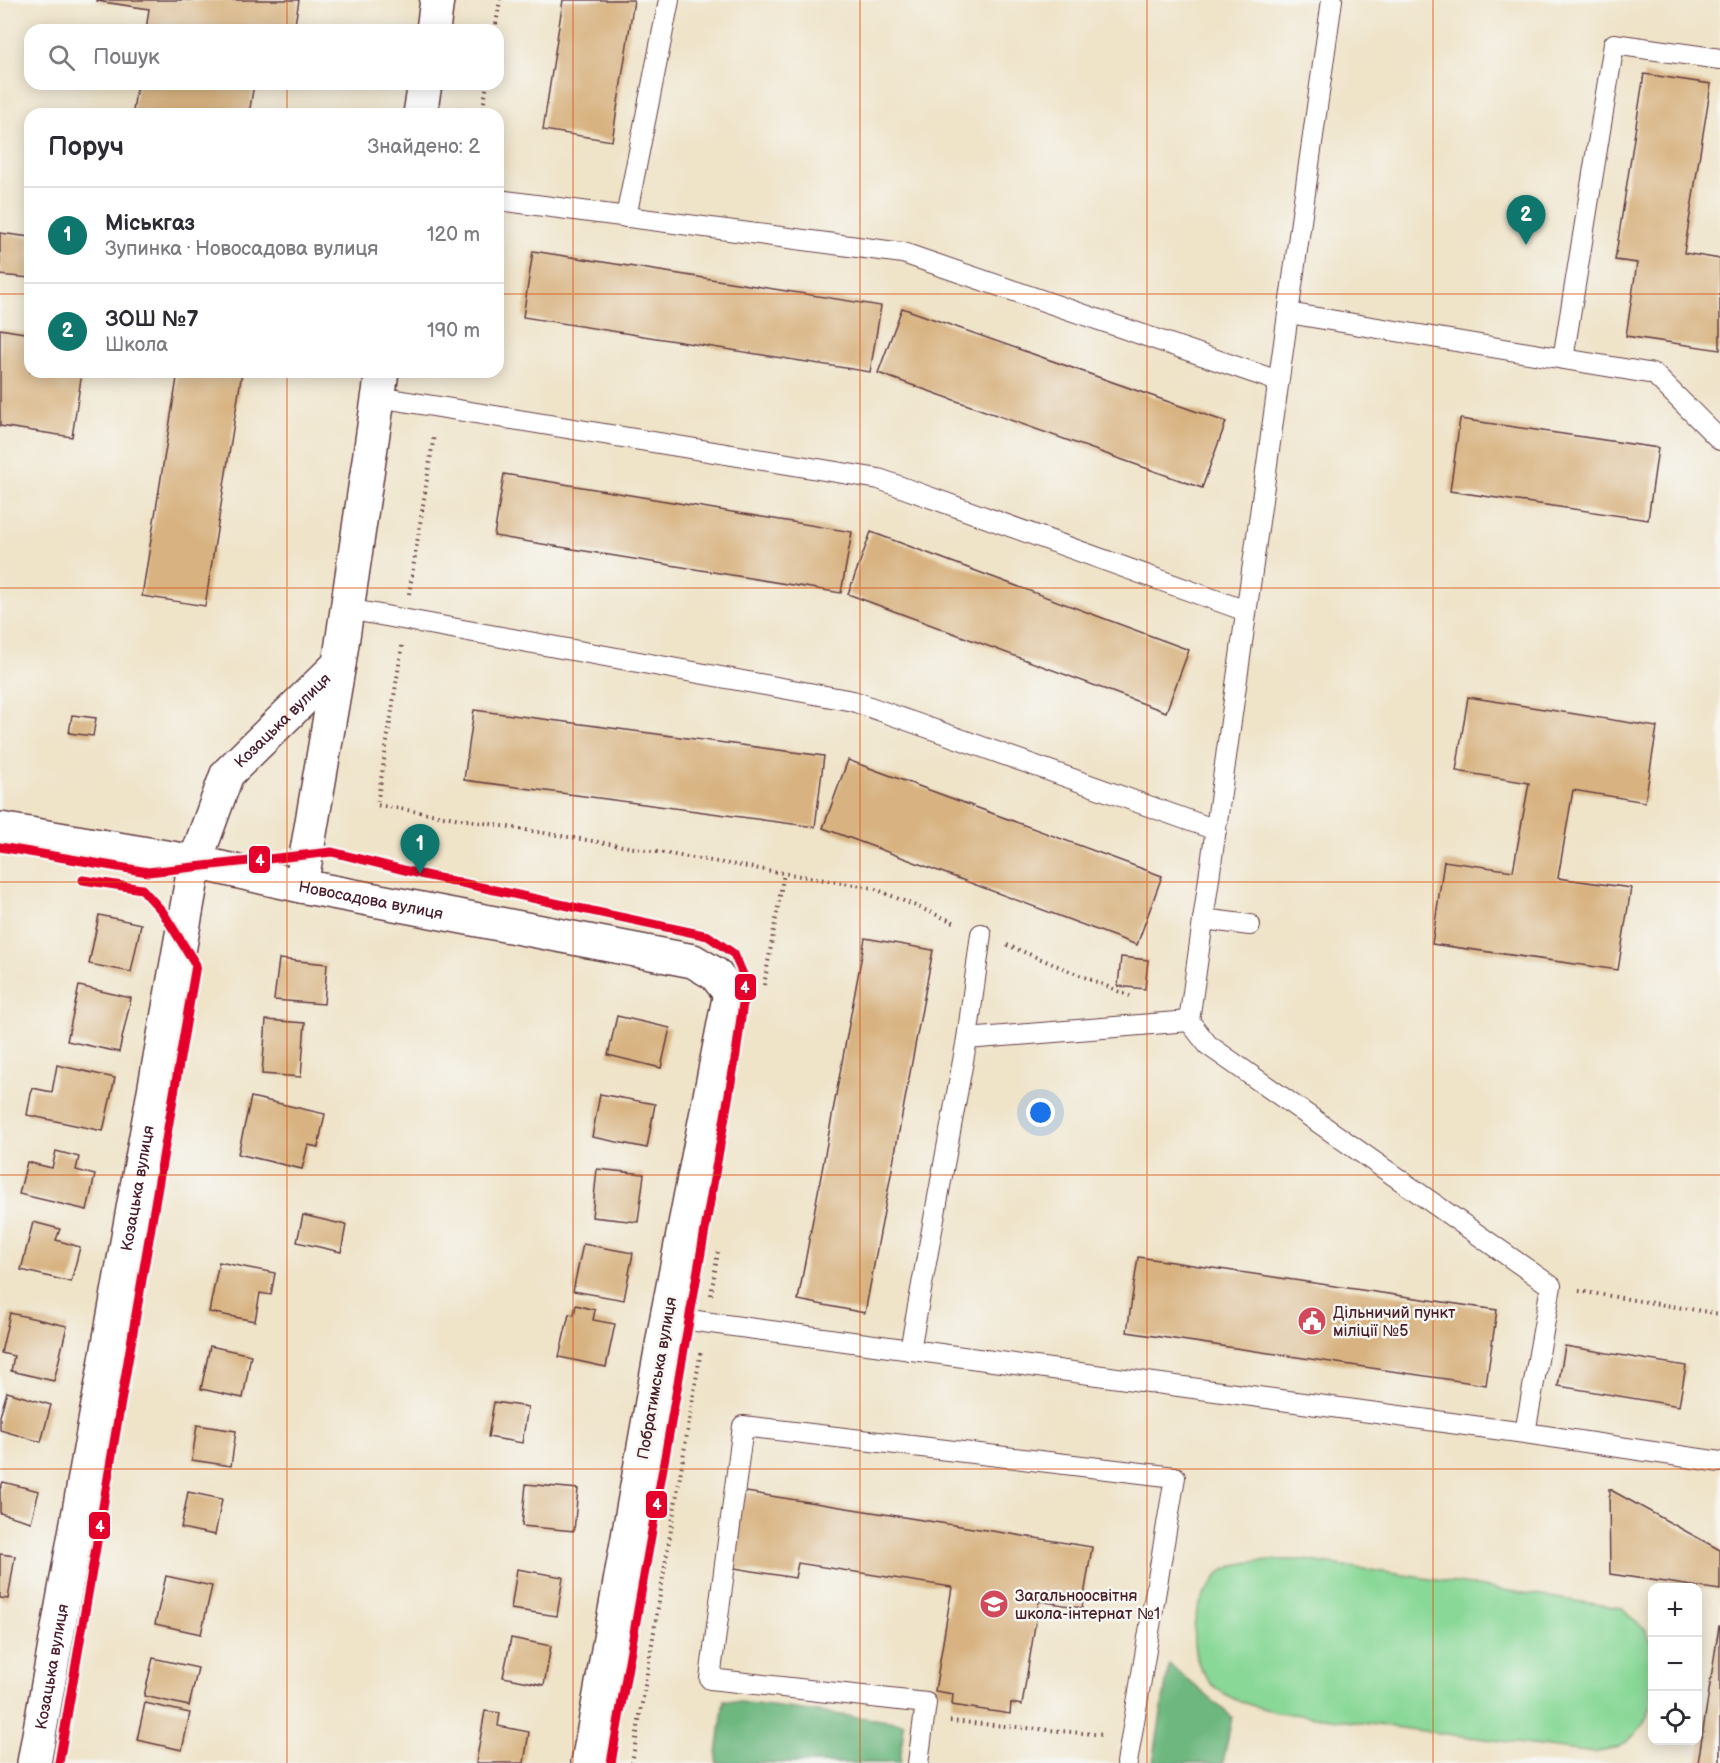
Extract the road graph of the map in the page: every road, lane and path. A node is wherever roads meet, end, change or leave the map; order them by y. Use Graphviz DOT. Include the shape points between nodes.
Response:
graph roads {
  1 [pos="437,0"];
  2 [pos="500,0"];
  3 [pos="669,0"];
  4 [pos="1332,0"];
  5 [pos="434,24"];
  6 [pos="496,24"];
  7 [pos="1720,59"];
  8 [pos="424,90"];
  9 [pos="486,90"];
  10 [pos="421,108"];
  11 [pos="483,108"];
  12 [pos="504,201"];
  13 [pos="626,217"];
  14 [pos="1288,313"];
  15 [pos="1563,359"];
  16 [pos="1278,381"];
  17 [pos="380,385"];
  18 [pos="438,407"];
  19 [pos="1720,440"];
  20 [pos="347,609"];
  21 [pos="1246,611"];
  22 [pos="406,620"];
  23 [pos="339,664"];
  24 [pos="0,828"];
  25 [pos="1215,830"];
  26 [pos="195,862"];
  27 [pos="301,886"];
  28 [pos="1203,919"];
  29 [pos="1250,925"];
  30 [pos="981,934"];
  31 [pos="730,993"];
  32 [pos="1134,998"];
  33 [pos="1189,1021"];
  34 [pos="967,1039"];
  35 [pos="1551,1286"];
  36 [pos="1720,1314"];
  37 [pos="667,1317"];
  38 [pos="910,1350"];
  39 [pos="1525,1433"];
  40 [pos="1720,1461"];
  41 [pos="924,1718"];
  42 [pos="1132,1738"];
  43 [pos="34,1763"];
  44 [pos="588,1763"];
  45 [pos="918,1763"];
  46 [pos="1128,1763"];
  1 -- 5 [label="street"];
  2 -- 6 [label="path"];
  3 -- 13 [label="lane"];
  4 -- 14 [label="lane"];
  7 -- 15 [label="lane" via="1614,44"];
  8 -- 10 [label="street"];
  9 -- 11 [label="path"];
  12 -- 13 [label="lane"];
  13 -- 16 [label="lane" via="903,253"];
  14 -- 15 [label="lane"];
  14 -- 16 [label="lane"];
  15 -- 19 [label="lane" via="1654,374"];
  16 -- 21 [label="lane"];
  17 -- 18 [label="lane"];
  17 -- 20 [label="street, Козацька вулиця"];
  18 -- 21 [label="lane" via="879,479"];
  18 -- 22 [label="path"];
  20 -- 22 [label="lane"];
  20 -- 23 [label="street, Козацька вулиця"];
  21 -- 25 [label="lane"];
  22 -- 25 [label="lane" via="853,701"];
  22 -- 30 [label="path" via="377,805 873,888"];
  23 -- 26 [label="street, Козацька вулиця" via="227,774"];
  23 -- 27 [label="street, Козацька вулиця"];
  24 -- 26 [label="street, Новосадова вулиця"];
  25 -- 28 [label="lane"];
  26 -- 27 [label="street, Новосадова вулиця"];
  26 -- 43 [label="street, Козацька вулиця"];
  27 -- 31 [label="street, Новосадова вулиця" via="693,961 715,974"];
  28 -- 29 [label="lane"];
  28 -- 33 [label="lane"];
  30 -- 32 [label="path"];
  30 -- 34 [label="lane"];
  31 -- 37 [label="street, Побратимська вулиця"];
  33 -- 34 [label="lane"];
  33 -- 35 [label="lane" via="1208,1045"];
  34 -- 38 [label="lane"];
  35 -- 36 [label="path"];
  35 -- 39 [label="lane"];
  37 -- 38 [label="lane"];
  37 -- 44 [label="street, Побратимська вулиця"];
  38 -- 39 [label="lane"];
  39 -- 40 [label="lane"];
  41 -- 42 [label="path"];
  41 -- 42 [label="lane" via="926,1703 710,1679 743,1426 1175,1477"];
  41 -- 45 [label="lane"];
  42 -- 46 [label="lane"];
}
